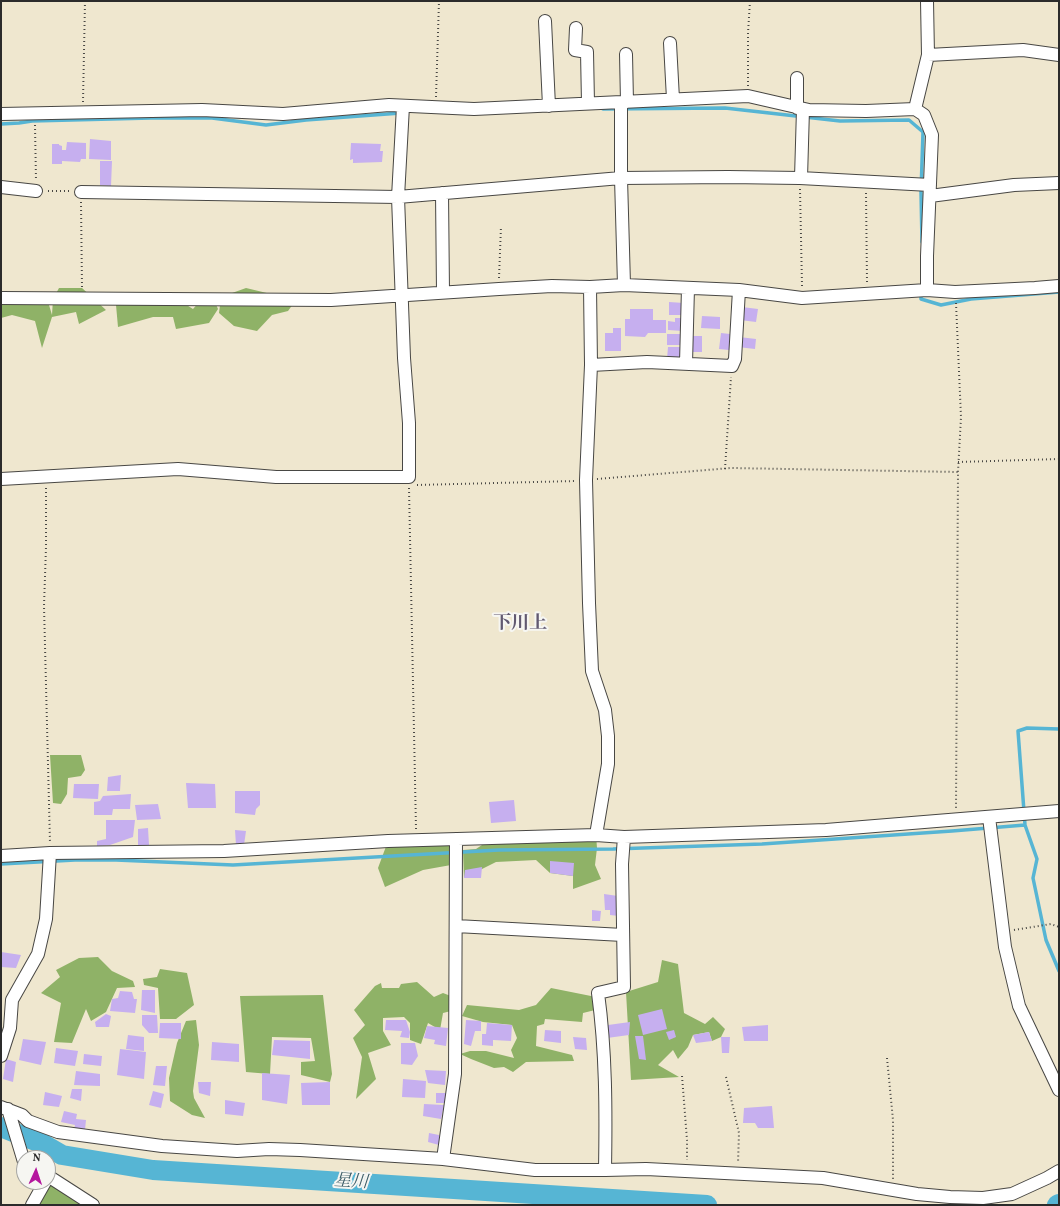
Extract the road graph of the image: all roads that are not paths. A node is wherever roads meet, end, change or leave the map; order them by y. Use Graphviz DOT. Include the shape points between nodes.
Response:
graph roads {
  1 [pos="927,1"];
  2 [pos="545,21"];
  3 [pos="576,28"];
  4 [pos="670,43"];
  5 [pos="626,54"];
  6 [pos="928,55"];
  7 [pos="1059,55"];
  8 [pos="797,78"];
  9 [pos="673,99"];
  10 [pos="624,102"];
  11 [pos="588,103"];
  12 [pos="404,106"];
  13 [pos="549,106"];
  14 [pos="800,108"];
  15 [pos="915,109"];
  16 [pos="1,114"];
  17 [pos="621,178"];
  18 [pos="801,178"];
  19 [pos="1059,183"];
  20 [pos="1,187"];
  21 [pos="36,191"];
  22 [pos="930,191"];
  23 [pos="81,192"];
  24 [pos="442,193"];
  25 [pos="398,197"];
  26 [pos="624,285"];
  27 [pos="1059,286"];
  28 [pos="590,287"];
  29 [pos="688,288"];
  30 [pos="738,290"];
  31 [pos="927,290"];
  32 [pos="442,292"];
  33 [pos="402,295"];
  34 [pos="1,298"];
  35 [pos="686,363"];
  36 [pos="591,365"];
  37 [pos="1,478"];
  38 [pos="1059,811"];
  39 [pos="989,817"];
  40 [pos="596,835"];
  41 [pos="624,837"];
  42 [pos="456,839"];
  43 [pos="50,853"];
  44 [pos="1,856"];
  45 [pos="456,926"];
  46 [pos="623,935"];
  47 [pos="1,1056"];
  48 [pos="1059,1090"];
  49 [pos="6,1108"];
  50 [pos="20,1150"];
  51 [pos="443,1159"];
  52 [pos="605,1170"];
  53 [pos="1059,1171"];
  54 [pos="56,1181"];
  55 [pos="40,1190"];
  56 [pos="950,1202"];
  57 [pos="32,1205"];
  58 [pos="93,1205"];
  1 -- 6 [label="street"];
  2 -- 13 [label="street"];
  3 -- 11 [label="street" via="575,50 587,52"];
  4 -- 9 [label="street"];
  5 -- 10 [label="street"];
  6 -- 7 [label="street" via="1023,50"];
  6 -- 15 [label="street"];
  8 -- 14 [label="street"];
  9 -- 10 [label="street"];
  9 -- 14 [label="street" via="748,96"];
  10 -- 11 [label="street"];
  10 -- 17 [label="street"];
  11 -- 13 [label="street"];
  12 -- 13 [label="street" via="474,109"];
  12 -- 16 [label="street" via="283,114 202,110"];
  12 -- 25 [label="street"];
  14 -- 15 [label="street" via="825,111"];
  14 -- 18 [label="street"];
  15 -- 22 [label="street" via="924,115 932,135"];
  17 -- 18 [label="street"];
  17 -- 24 [label="street"];
  17 -- 26 [label="street"];
  18 -- 22 [label="street" via="866,182"];
  19 -- 22 [label="street"];
  20 -- 21 [label="street"];
  22 -- 31 [label="street"];
  23 -- 25 [label="street"];
  24 -- 25 [label="street"];
  24 -- 32 [label="street"];
  25 -- 33 [label="street"];
  26 -- 28 [label="street"];
  26 -- 29 [label="street"];
  27 -- 31 [label="street" via="955,292"];
  28 -- 32 [label="street" via="552,286"];
  28 -- 36 [label="street"];
  29 -- 30 [label="street"];
  29 -- 35 [label="street"];
  30 -- 31 [label="street" via="802,298"];
  30 -- 35 [label="street" via="735,359 732,366"];
  32 -- 33 [label="street"];
  33 -- 34 [label="street" via="331,300"];
  33 -- 37 [label="street" via="410,423 409,481 276,477 178,469"];
  35 -- 36 [label="street"];
  36 -- 40 [label="street" via="586,480 592,671 604,710 608,736 608,764"];
  38 -- 39 [label="street"];
  39 -- 41 [label="street" via="826,830"];
  39 -- 48 [label="street" via="1005,947 1019,1006"];
  40 -- 41 [label="street"];
  40 -- 42 [label="street"];
  41 -- 46 [label="street"];
  42 -- 43 [label="street" via="224,851"];
  42 -- 45 [label="street"];
  43 -- 44 [label="street"];
  43 -- 47 [label="street" via="46,919 38,954 12,1000 10,1028"];
  45 -- 46 [label="street"];
  45 -- 51 [label="street" via="455,1074"];
  46 -- 52 [label="street" via="624,987 598,993 602,1023 606,1121"];
  49 -- 50 [label="street"];
  49 -- 51 [label="street" via="22,1115 28,1121 58,1132 148,1145 237,1151 300,1150"];
  51 -- 52 [label="street" via="535,1170"];
  52 -- 56 [label="street" via="646,1169 823,1178"];
  53 -- 56 [label="street" via="1012,1194"];
  54 -- 58 [label="street"];
  55 -- 57 [label="street"];
}
